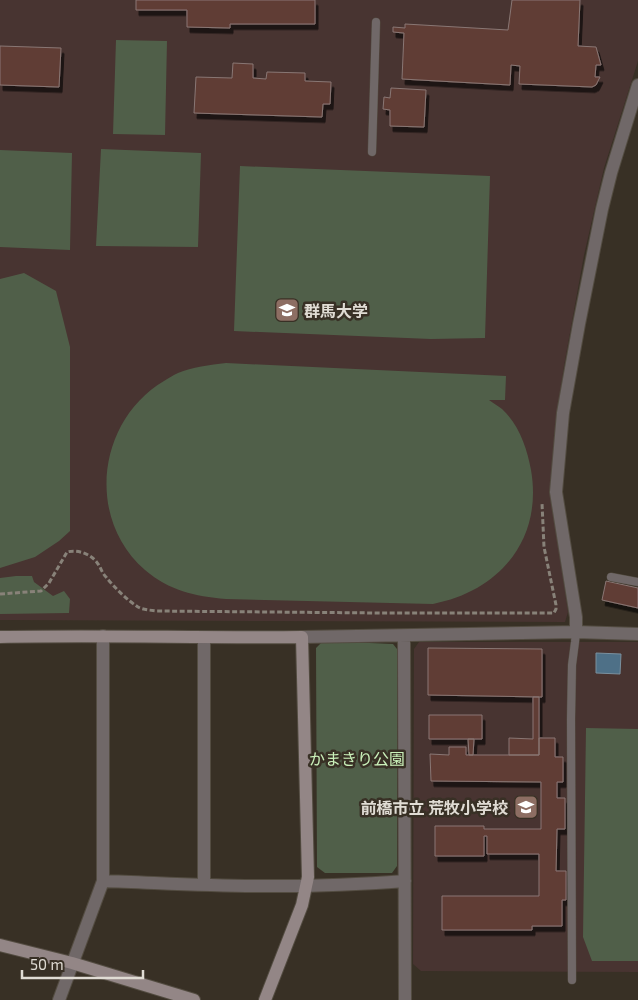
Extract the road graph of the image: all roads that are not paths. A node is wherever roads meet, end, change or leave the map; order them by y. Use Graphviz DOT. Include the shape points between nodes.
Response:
graph roads {
  1 [pos="376,22"];
  2 [pos="638,85"];
  3 [pos="372,152"];
  4 [pos="611,576"];
  5 [pos="638,582"];
  6 [pos="576,632"];
  7 [pos="638,634"];
  8 [pos="104,636"];
  9 [pos="404,636"];
  10 [pos="0,637"];
  11 [pos="302,637"];
  12 [pos="204,638"];
  13 [pos="103,881"];
  14 [pos="405,882"];
  15 [pos="204,885"];
  16 [pos="307,886"];
  17 [pos="0,945"];
  18 [pos="72,963"];
  19 [pos="572,980"];
  20 [pos="60,1000"];
  21 [pos="194,1000"];
  22 [pos="265,1000"];
  23 [pos="405,1000"];
  1 -- 3 [label="lane"];
  2 -- 6 [label="street" via="602,209 563,413 556,492"];
  4 -- 5 [label="lane"];
  6 -- 7 [label="street"];
  6 -- 9 [label="street"];
  6 -- 19 [label="lane" via="571,701"];
  8 -- 10 [label="street"];
  8 -- 12 [label="street"];
  8 -- 13 [label="street"];
  9 -- 11 [label="street"];
  9 -- 14 [label="street"];
  11 -- 12 [label="street"];
  11 -- 16 [label="street"];
  12 -- 15 [label="street"];
  13 -- 15 [label="street"];
  13 -- 18 [label="street"];
  14 -- 16 [label="street"];
  14 -- 23 [label="street"];
  15 -- 16 [label="street"];
  16 -- 22 [label="street"];
  17 -- 18 [label="street"];
  18 -- 20 [label="street"];
  18 -- 21 [label="street"];
}
